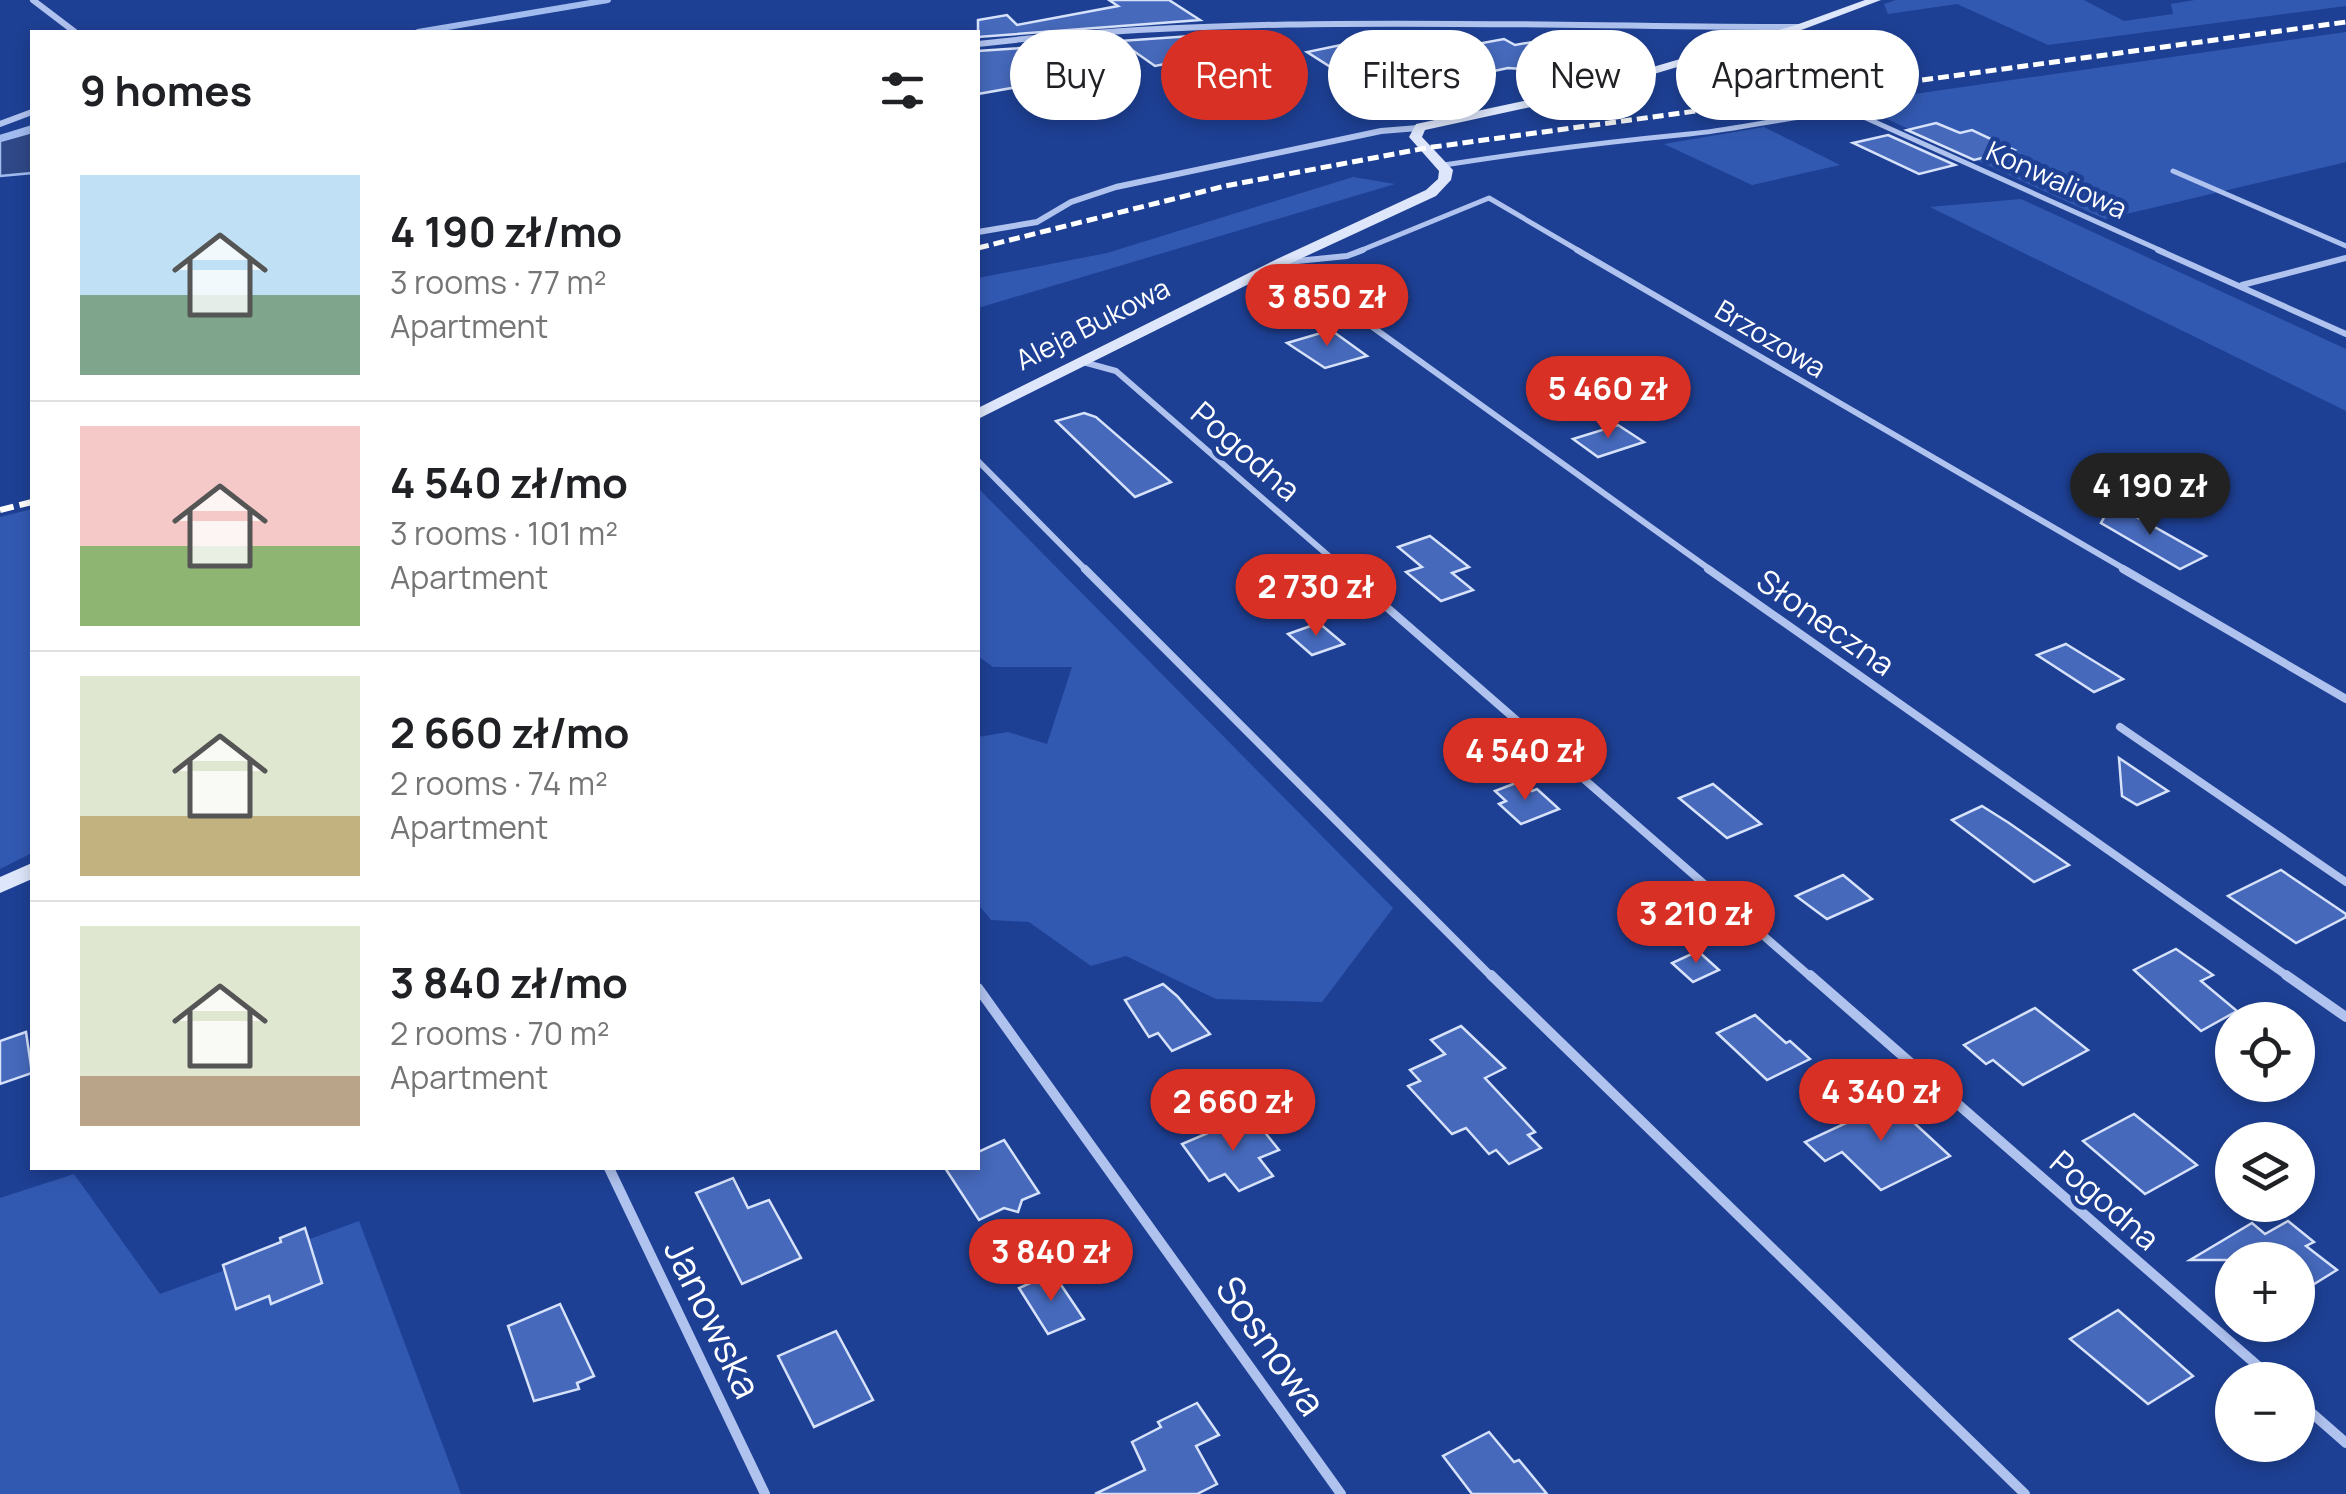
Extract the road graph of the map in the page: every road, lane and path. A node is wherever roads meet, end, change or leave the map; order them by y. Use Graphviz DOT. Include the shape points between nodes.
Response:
graph roads {
  1 [pos="33,0"];
  2 [pos="1875,0"];
  3 [pos="1800,27"];
  4 [pos="72,30"];
  5 [pos="980,44"];
  6 [pos="30,113"];
  7 [pos="0,124"];
  8 [pos="1418,128"];
  9 [pos="1444,165"];
  10 [pos="2173,172"];
  11 [pos="980,232"];
  12 [pos="2346,246"];
  13 [pos="2346,258"];
  14 [pos="1282,262"];
  15 [pos="2242,285"];
  16 [pos="2346,334"];
  17 [pos="1082,362"];
  18 [pos="980,413"];
  19 [pos="980,462"];
  20 [pos="2346,700"];
  21 [pos="2120,727"];
  22 [pos="30,871"];
  23 [pos="2346,882"];
  24 [pos="0,886"];
  25 [pos="980,991"];
  26 [pos="2346,1017"];
  27 [pos="610,1170"];
  28 [pos="2253,1362"];
  29 [pos="2315,1416"];
  30 [pos="2346,1443"];
  31 [pos="765,1494"];
  32 [pos="1341,1494"];
  33 [pos="2025,1494"];
  1 -- 4 [label="street"];
  2 -- 3 [label="street"];
  3 -- 5 [label="street" via="1249,26"];
  3 -- 8 [label="street" via="1548,101"];
  6 -- 7 [label="street"];
  8 -- 9 [label="street" via="1415,138"];
  8 -- 11 [label="street" via="1116,187 1037,222"];
  9 -- 14 [label="street, Aleja Bukowa" via="1444,180 1431,193"];
  9 -- 15 [label="lane, Konwaliowa" via="1846,112 1869,116"];
  10 -- 12 [label="lane"];
  13 -- 15 [label="lane"];
  14 -- 17 [label="street, Aleja Bukowa"];
  14 -- 20 [label="lane, Brzozowa" via="1347,256 1489,198"];
  14 -- 26 [label="lane, Słoneczna"];
  15 -- 16 [label="lane, Konwaliowa"];
  17 -- 18 [label="street, Aleja Bukowa"];
  17 -- 28 [label="lane, Pogodna" via="1116,370"];
  19 -- 33 [label="lane" via="1397,885"];
  21 -- 23 [label="lane"];
  22 -- 24 [label="street"];
  25 -- 32 [label="lane, Sosnowa"];
  27 -- 31 [label="lane, Janowska"];
  29 -- 30 [label="lane"];
}
